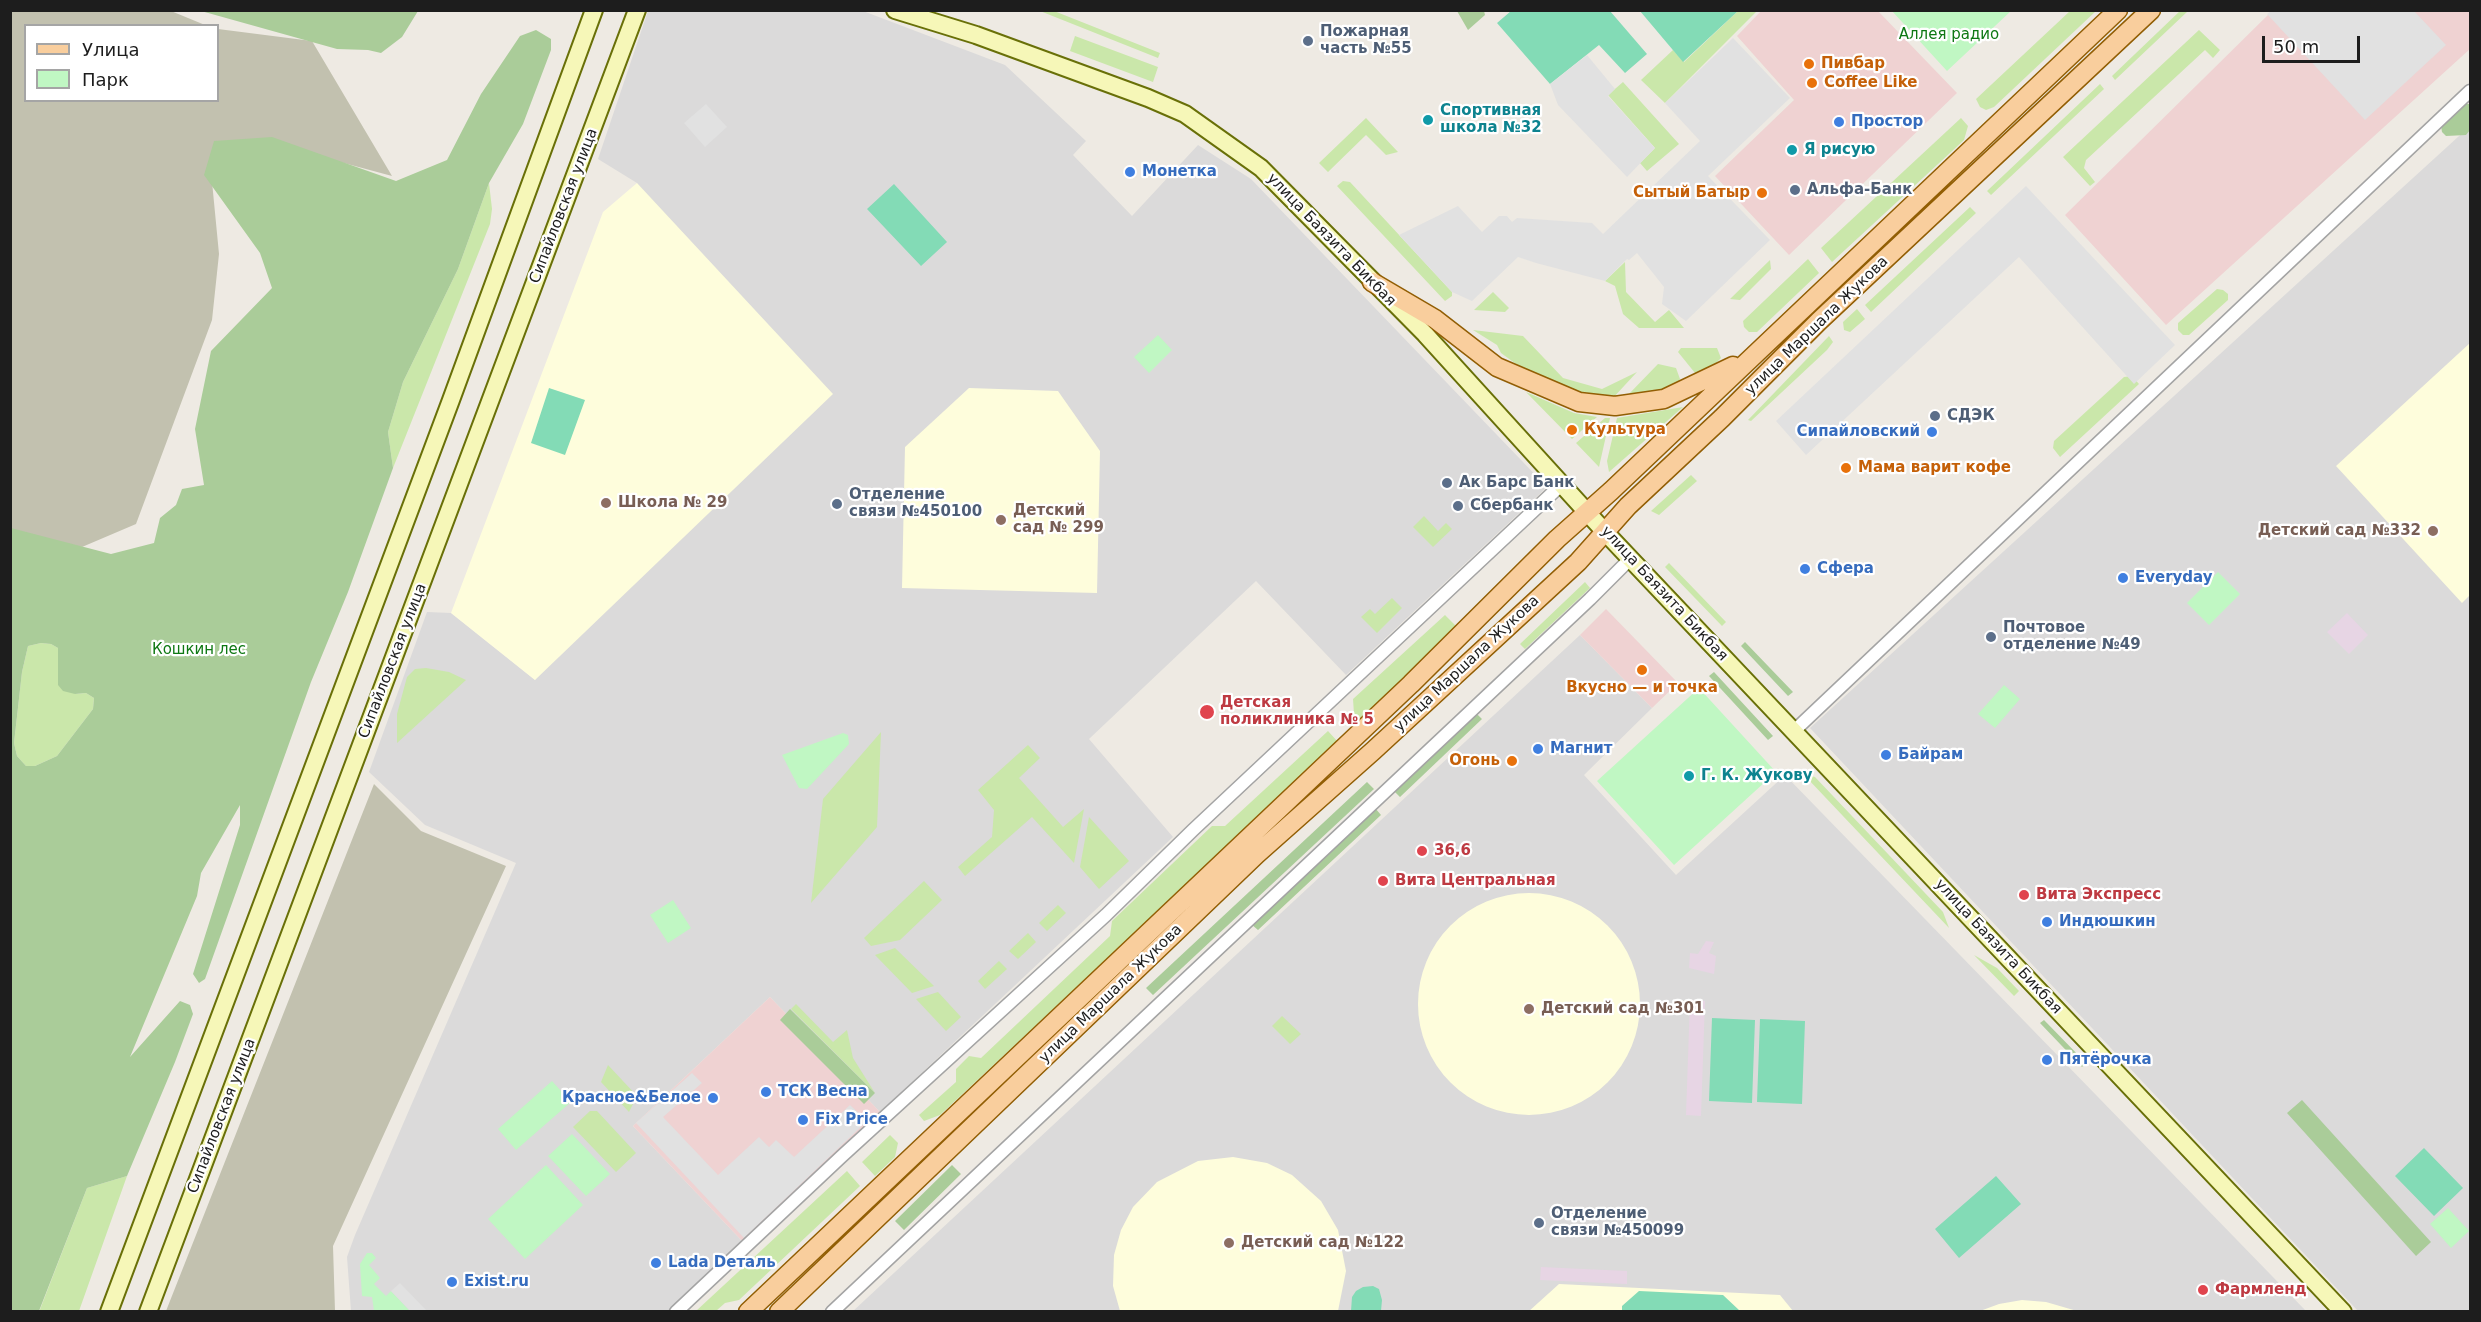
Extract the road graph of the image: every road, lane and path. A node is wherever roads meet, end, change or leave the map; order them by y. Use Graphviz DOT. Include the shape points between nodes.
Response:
graph roads {
  1 [pos="594,10"];
  2 [pos="637,10"];
  3 [pos="895,10"];
  4 [pos="2118,10"];
  5 [pos="2151,10"];
  6 [pos="2470,91"];
  7 [pos="1372,282"];
  8 [pos="1751,357"];
  9 [pos="1562,485"];
  10 [pos="1588,512"];
  11 [pos="1605,532"];
  12 [pos="1631,558"];
  13 [pos="1794,731"];
  14 [pos="109,1311"];
  15 [pos="148,1311"];
  16 [pos="676,1311"];
  17 [pos="748,1311"];
  18 [pos="779,1311"];
  19 [pos="832,1311"];
  20 [pos="2343,1311"];
  1 -- 14 [label="main road"];
  2 -- 15 [label="main road, Сипайловская улица"];
  3 -- 7 [label="main road, улица Баязита Бикбая" via="1009,47 1185,114 1261,168"];
  4 -- 8 [label="main road, улица Маршала Жукова"];
  5 -- 11 [label="main road, улица Маршала Жукова" via="1819,321"];
  6 -- 13 [label="street"];
  7 -- 8 [label="main road" via="1435,319 1497,367 1579,402 1615,406 1664,399"];
  7 -- 9 [label="main road, улица Баязита Бикбая" via="1425,334"];
  8 -- 10 [label="main road, улица Маршала Жукова"];
  9 -- 10 [label="main road, улица Баязита Бикбая"];
  9 -- 16 [label="street" via="1106,915"];
  10 -- 11 [label="main road, улица Баязита Бикбая"];
  10 -- 17 [label="main road, улица Маршала Жукова"];
  11 -- 12 [label="main road, улица Баязита Бикбая"];
  11 -- 18 [label="main road, улица Маршала Жукова" via="1578,562 1257,854"];
  12 -- 13 [label="main road, улица Баязита Бикбая"];
  12 -- 19 [label="street"];
  13 -- 20 [label="main road, улица Баязита Бикбая"];
}
